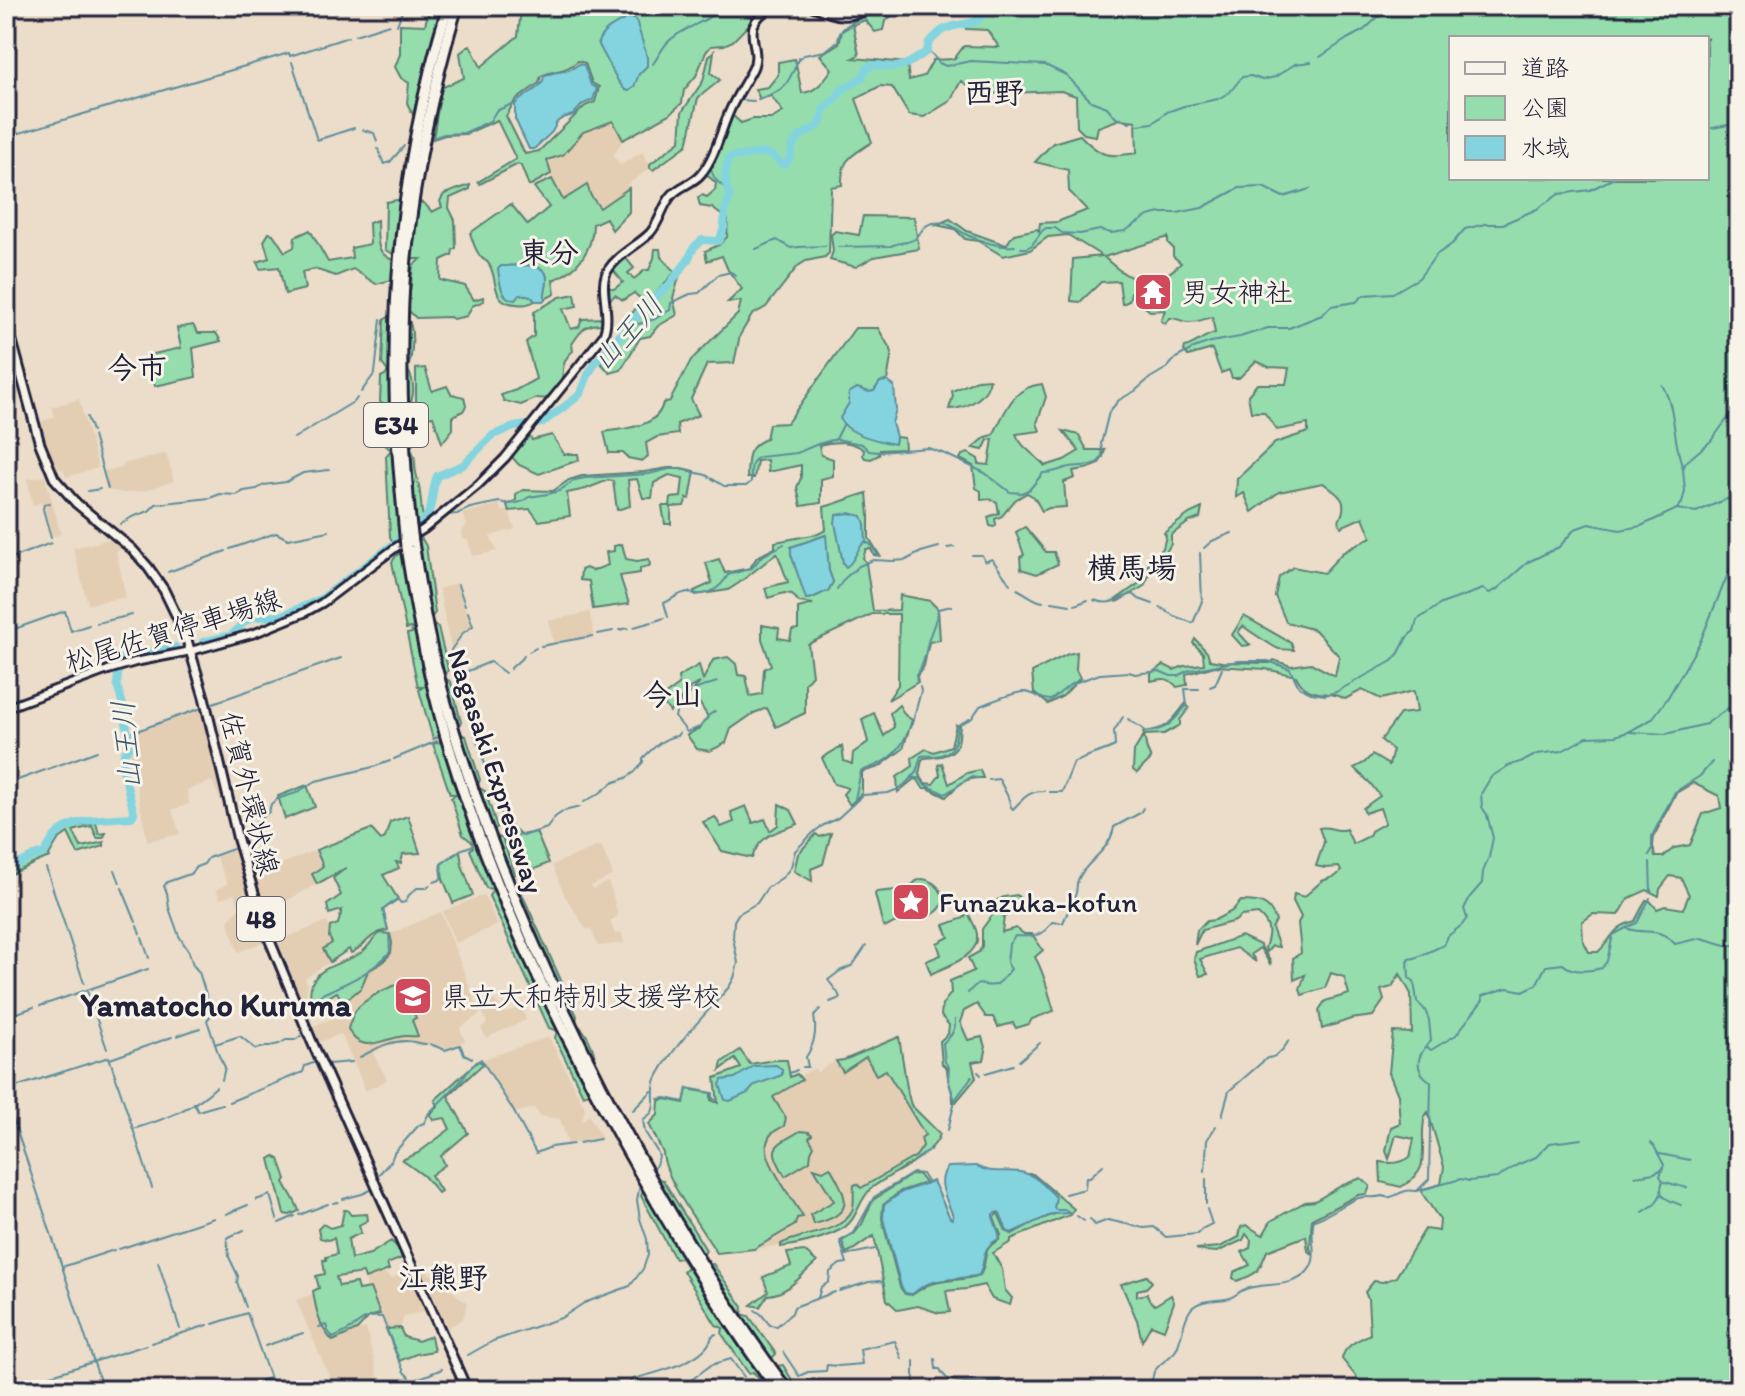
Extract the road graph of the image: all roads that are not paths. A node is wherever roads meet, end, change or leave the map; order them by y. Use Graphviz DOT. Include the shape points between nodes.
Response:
graph roads {
  1 [pos="448,6"];
  2 [pos="457,6"];
  3 [pos="773,6"];
  4 [pos="811,6"];
  5 [pos="875,6"];
  6 [pos="423,119"];
  7 [pos="6,319"];
  8 [pos="410,545"];
  9 [pos="191,651"];
  10 [pos="6,708"];
  11 [pos="467,1390"];
  12 [pos="778,1390"];
  13 [pos="787,1390"];
  1 -- 6 [label="highway, Nagasaki Expressway / E34"];
  2 -- 6 [label="highway, Nagasaki Expressway / E34"];
  3 -- 9 [label="main road, 松尾佐賀停車場線" via="752,29 753,69 707,166 671,196 654,228 608,270 608,323 603,336 505,458 424,529 334,596 255,633"];
  4 -- 5 [label="main road" via="846,17"];
  6 -- 8 [label="highway, Nagasaki Expressway / E34, bridge" via="399,325"];
  7 -- 9 [label="main road, 佐賀外環状線 / 48" via="54,478 148,567"];
  8 -- 12 [label="highway, Nagasaki Expressway / E34" via="421,635 446,736 511,914 573,1047 650,1192"];
  8 -- 13 [label="highway, Nagasaki Expressway / E34" via="455,733 541,961 656,1188"];
  9 -- 10 [label="main road, 松尾佐賀停車場線" via="122,666"];
  9 -- 11 [label="main road, 佐賀外環状線 / 48" via="265,929"];
}
